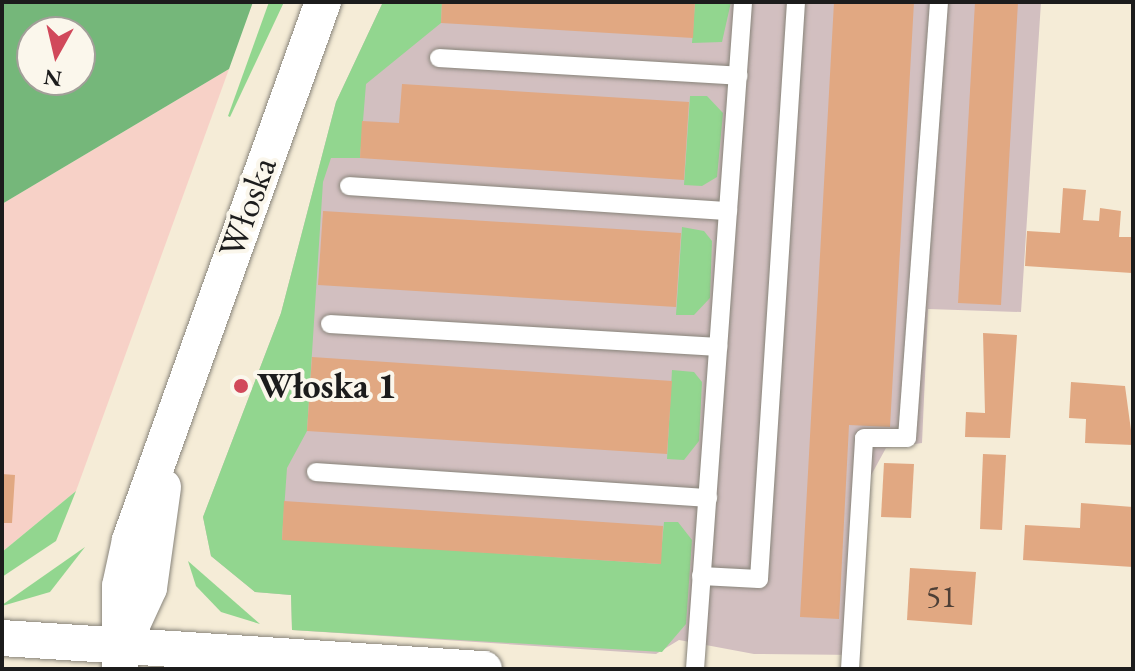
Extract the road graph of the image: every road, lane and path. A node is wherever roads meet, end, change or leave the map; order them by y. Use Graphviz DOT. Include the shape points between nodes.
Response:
graph roads {
  1 [pos="323,2"];
  2 [pos="743,2"];
  3 [pos="796,2"];
  4 [pos="939,2"];
  5 [pos="439,58"];
  6 [pos="738,76"];
  7 [pos="349,186"];
  8 [pos="728,211"];
  9 [pos="330,324"];
  10 [pos="718,347"];
  11 [pos="316,472"];
  12 [pos="708,498"];
  13 [pos="701,576"];
  14 [pos="2,638"];
  15 [pos="121,658"];
  16 [pos="484,669"];
  17 [pos="695,669"];
  18 [pos="850,669"];
  1 -- 15 [label="street, Włoska" via="171,412 149,588"];
  2 -- 6 [label="lane"];
  3 -- 13 [label="lane" via="759,579"];
  4 -- 18 [label="lane" via="907,438 864,438"];
  5 -- 6 [label="lane"];
  6 -- 8 [label="lane"];
  7 -- 8 [label="lane"];
  8 -- 10 [label="lane"];
  9 -- 10 [label="lane"];
  10 -- 12 [label="lane"];
  11 -- 12 [label="lane"];
  12 -- 13 [label="lane"];
  13 -- 17 [label="lane"];
  14 -- 15 [label="street"];
  15 -- 16 [label="street"];
}
